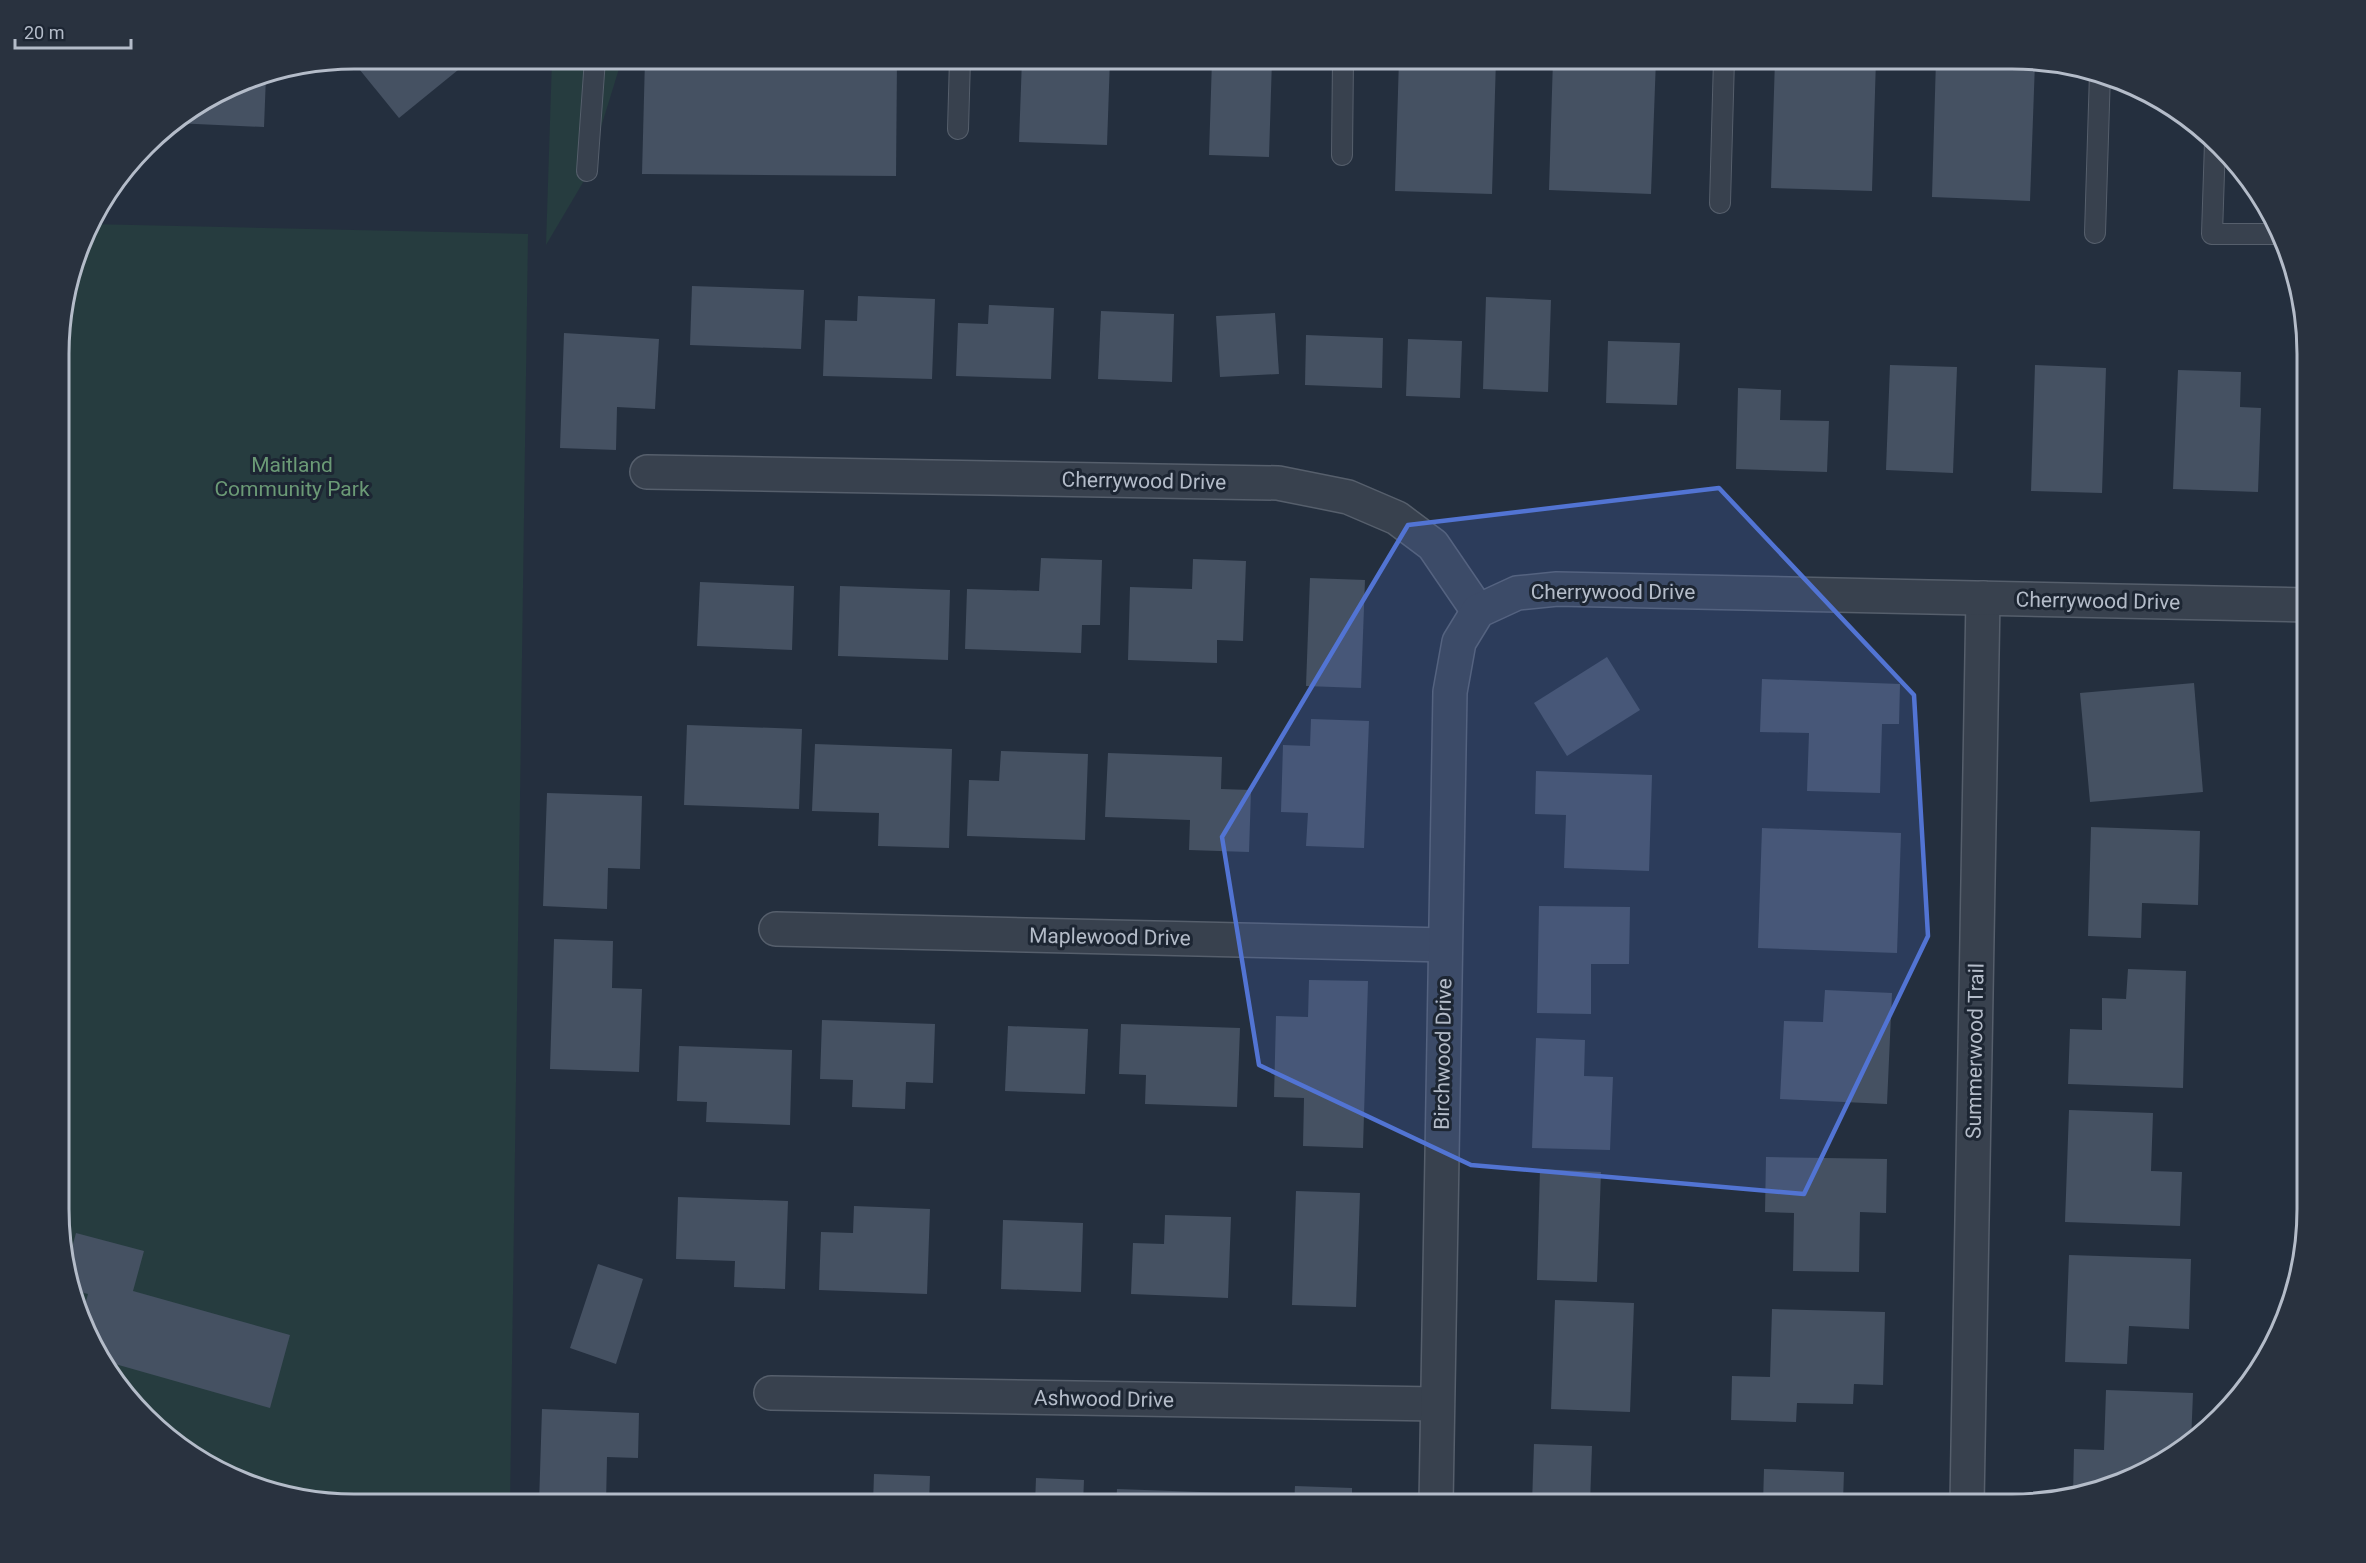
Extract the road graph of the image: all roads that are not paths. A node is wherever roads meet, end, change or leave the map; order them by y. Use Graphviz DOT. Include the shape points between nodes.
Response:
graph roads {
  1 [pos="594,69"];
  2 [pos="960,69"];
  3 [pos="1343,69"];
  4 [pos="1724,69"];
  5 [pos="2100,83"];
  6 [pos="958,129"];
  7 [pos="2215,153"];
  8 [pos="1342,155"];
  9 [pos="587,171"];
  10 [pos="1720,203"];
  11 [pos="2095,232"];
  12 [pos="2270,234"];
  13 [pos="647,472"];
  14 [pos="1983,598"];
  15 [pos="2297,605"];
  16 [pos="1478,611"];
  17 [pos="776,929"];
  18 [pos="1445,945"];
  19 [pos="771,1393"];
  20 [pos="1437,1404"];
  21 [pos="1436,1494"];
  22 [pos="1967,1494"];
  1 -- 9 [label="lane"];
  2 -- 6 [label="lane"];
  3 -- 8 [label="lane"];
  4 -- 10 [label="lane"];
  5 -- 11 [label="lane"];
  7 -- 12 [label="lane" via="2212,234"];
  13 -- 16 [label="street, Cherrywood Drive" via="1278,483 1348,497 1397,518 1432,545"];
  14 -- 15 [label="street, Cherrywood Drive"];
  14 -- 16 [label="street, Cherrywood Drive" via="1557,589 1517,593"];
  14 -- 22 [label="street, Summerwood Trail"];
  16 -- 18 [label="street, Birchwood Drive" via="1459,642 1450,692"];
  17 -- 18 [label="street, Maplewood Drive"];
  18 -- 20 [label="street, Birchwood Drive"];
  19 -- 20 [label="street, Ashwood Drive"];
  20 -- 21 [label="street, Birchwood Drive"];
}
